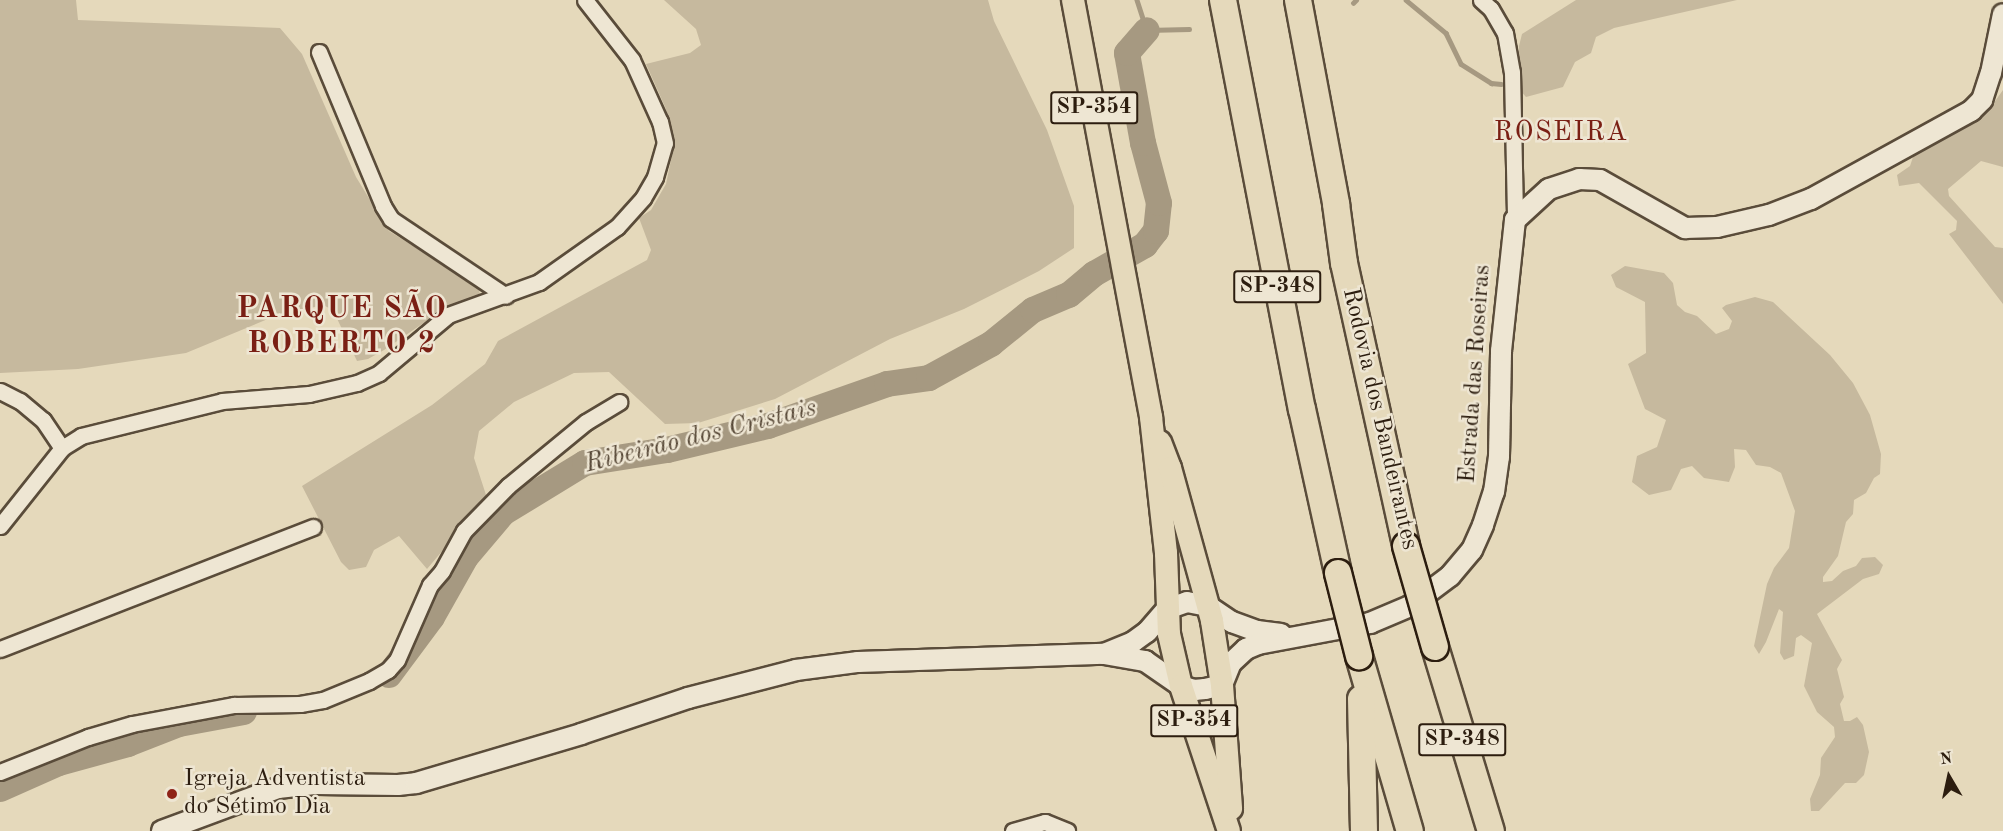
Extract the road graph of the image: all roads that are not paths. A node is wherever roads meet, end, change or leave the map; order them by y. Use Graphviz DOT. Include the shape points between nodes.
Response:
graph roads {
  1 [pos="585,0"];
  2 [pos="1073,0"];
  3 [pos="1223,0"];
  4 [pos="1298,0"];
  5 [pos="1481,0"];
  6 [pos="2003,14"];
  7 [pos="319,52"];
  8 [pos="1515,220"];
  9 [pos="506,296"];
  10 [pos="0,391"];
  11 [pos="619,402"];
  12 [pos="1150,417"];
  13 [pos="62,448"];
  14 [pos="0,526"];
  15 [pos="313,527"];
  16 [pos="1208,606"];
  17 [pos="1167,609"];
  18 [pos="1305,637"];
  19 [pos="0,649"];
  20 [pos="1104,654"];
  21 [pos="1360,660"];
  22 [pos="1222,685"];
  23 [pos="1181,686"];
  24 [pos="0,772"];
  25 [pos="162,831"];
  26 [pos="1013,831"];
  27 [pos="1067,831"];
  28 [pos="1231,831"];
  29 [pos="1364,831"];
  30 [pos="1410,831"];
  31 [pos="1491,831"];
  1 -- 9 [label="street" via="632,60 646,88 665,143 662,160 643,198 617,227 558,271"];
  2 -- 12 [label="main road, SP-354"];
  3 -- 21 [label="highway, SP-348, bridge" via="1299,398"];
  4 -- 31 [label="highway, Rodovia dos Bandeirantes / SP-348, bridge" via="1344,263 1406,546"];
  5 -- 8 [label="street" via="1505,33 1512,72"];
  6 -- 8 [label="street" via="1991,73 1982,100 1971,111 1811,200 1717,227 1685,228 1600,180 1579,179 1549,189"];
  7 -- 9 [label="street" via="382,206 391,219"];
  8 -- 18 [label="street, Estrada das Roseiras" via="1501,351 1499,457 1494,492 1472,550 1450,576 1410,606 1370,623"];
  9 -- 13 [label="street" via="448,315 379,372 357,383 309,394 222,401 171,412 81,436"];
  10 -- 13 [label="street" via="43,420"];
  11 -- 24 [label="street" via="586,422 508,486 464,531 430,585 398,660 388,670 323,700 234,705 132,724"];
  12 -- 16 [label="main road, SP-354" via="1170,468"];
  12 -- 17 [label="main road, SP-354" via="1166,553"];
  13 -- 14 [label="street"];
  15 -- 19 [label="street"];
  16 -- 17 [label="street" via="1187,602"];
  16 -- 18 [label="street, Estrada das Roseiras" via="1257,631"];
  16 -- 22 [label="main road, SP-354"];
  17 -- 20 [label="street" via="1147,632"];
  17 -- 23 [label="main road, SP-354"];
  18 -- 22 [label="street, Estrada das Roseiras" via="1246,649 1231,663"];
  20 -- 23 [label="street" via="1145,661"];
  20 -- 25 [label="street" via="858,662 796,670 688,698 416,783 278,788"];
  21 -- 29 [label="highway"];
  21 -- 30 [label="highway, SP-348"];
  22 -- 23 [label="street" via="1194,690"];
  22 -- 28 [label="main road, SP-354"];
  23 -- 28 [label="main road, SP-354"];
  26 -- 27 [label="street" via="1045,822"];
}
